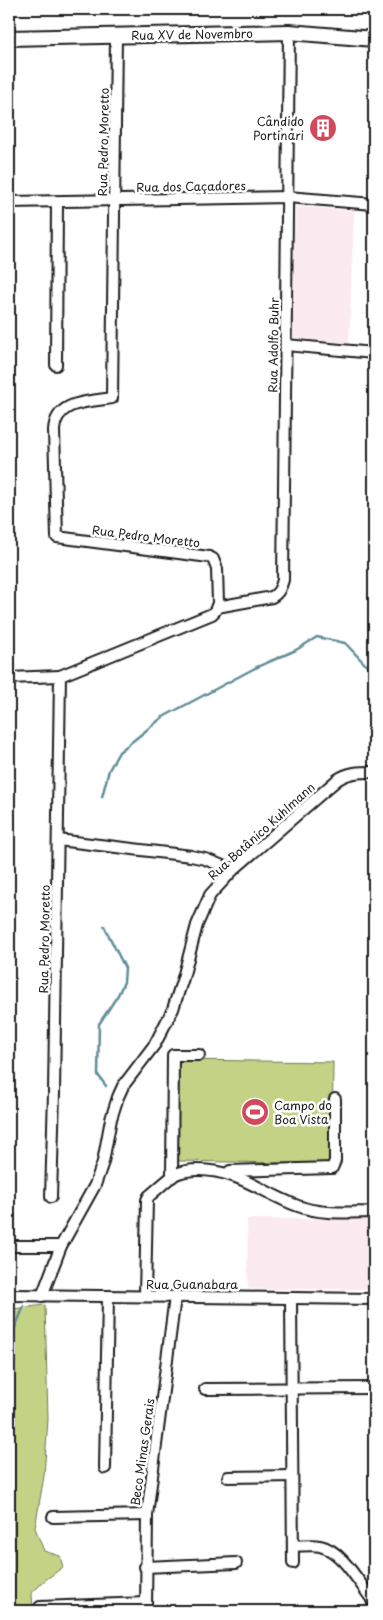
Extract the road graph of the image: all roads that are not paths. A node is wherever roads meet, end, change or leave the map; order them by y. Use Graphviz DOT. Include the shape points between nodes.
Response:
graph roads {
  1 [pos="288,32"];
  2 [pos="116,35"];
  3 [pos="9,38"];
  4 [pos="374,39"];
  5 [pos="287,197"];
  6 [pos="114,200"];
  7 [pos="9,202"];
  8 [pos="57,202"];
  9 [pos="374,204"];
  10 [pos="286,345"];
  11 [pos="374,352"];
  12 [pos="56,365"];
  13 [pos="217,607"];
  14 [pos="60,676"];
  15 [pos="9,678"];
  16 [pos="374,772"];
  17 [pos="58,840"];
  18 [pos="233,870"];
  19 [pos="199,1055"];
  20 [pos="336,1099"];
  21 [pos="219,1171"];
  22 [pos="172,1177"];
  23 [pos="51,1197"];
  24 [pos="374,1212"];
  25 [pos="9,1246"];
  26 [pos="61,1246"];
  27 [pos="9,1295"];
  28 [pos="42,1296"];
  29 [pos="108,1296"];
  30 [pos="144,1296"];
  31 [pos="175,1297"];
  32 [pos="292,1298"];
  33 [pos="374,1299"];
  34 [pos="374,1388"];
  35 [pos="205,1389"];
  36 [pos="292,1389"];
  37 [pos="105,1468"];
  38 [pos="292,1476"];
  39 [pos="228,1477"];
  40 [pos="147,1514"];
  41 [pos="53,1517"];
  42 [pos="293,1546"];
  43 [pos="293,1563"];
  44 [pos="236,1564"];
  45 [pos="145,1567"];
  46 [pos="374,1604"];
  47 [pos="146,1607"];
  48 [pos="40,1608"];
  1 -- 2 [label="main road, Rua XV de Novembro"];
  1 -- 4 [label="main road, Rua XV de Novembro"];
  1 -- 5 [label="street, Rua Adolfo Buhr"];
  2 -- 3 [label="main road, Rua XV de Novembro"];
  2 -- 6 [label="street, Rua Pedro Moretto"];
  5 -- 6 [label="street, Rua dos Caçadores"];
  5 -- 9 [label="street, Rua dos Caçadores"];
  5 -- 10 [label="street, Rua Adolfo Buhr"];
  6 -- 8 [label="street, Rua dos Caçadores"];
  6 -- 13 [label="street, Rua Pedro Moretto" via="112,398 73,405 59,412 56,418 57,537 209,557 217,569"];
  7 -- 8 [label="street, Rua dos Caçadores"];
  8 -- 12 [label="street"];
  10 -- 11 [label="street"];
  10 -- 13 [label="street, Rua Adolfo Buhr" via="281,588 272,597"];
  13 -- 14 [label="street" via="212,614"];
  14 -- 15 [label="street"];
  14 -- 17 [label="street, Rua Pedro Moretto"];
  16 -- 18 [label="street, Rua Botânico Kuhlmann" via="352,773 337,780"];
  17 -- 18 [label="street" via="191,856"];
  17 -- 23 [label="street, Rua Pedro Moretto"];
  18 -- 26 [label="street, Rua Botânico Kuhlmann" via="210,895 203,910 173,1009 155,1044 123,1086 114,1105 95,1185"];
  19 -- 22 [label="street" via="173,1055"];
  20 -- 21 [label="street" via="335,1161 332,1168"];
  21 -- 22 [label="street" via="192,1170"];
  21 -- 24 [label="street" via="313,1210"];
  22 -- 30 [label="street" via="147,1200"];
  25 -- 26 [label="street"];
  26 -- 28 [label="street, Rua Botânico Kuhlmann"];
  27 -- 28 [label="street, Rua Guanabara"];
  28 -- 29 [label="street, Rua Guanabara"];
  29 -- 30 [label="street, Rua Guanabara"];
  29 -- 37 [label="street"];
  30 -- 31 [label="street, Rua Guanabara"];
  31 -- 32 [label="street, Rua Guanabara"];
  31 -- 40 [label="street, Beco Minas Gerais"];
  32 -- 33 [label="street, Rua Guanabara"];
  32 -- 36 [label="street"];
  34 -- 36 [label="street"];
  35 -- 36 [label="street"];
  36 -- 38 [label="street"];
  38 -- 39 [label="street"];
  38 -- 42 [label="street"];
  40 -- 41 [label="street"];
  40 -- 45 [label="street, Beco Minas Gerais"];
  42 -- 43 [label="street"];
  42 -- 46 [label="street" via="329,1548"];
  44 -- 45 [label="street"];
  45 -- 47 [label="street, Beco Minas Gerais"];
  47 -- 48 [label="street"];
}
